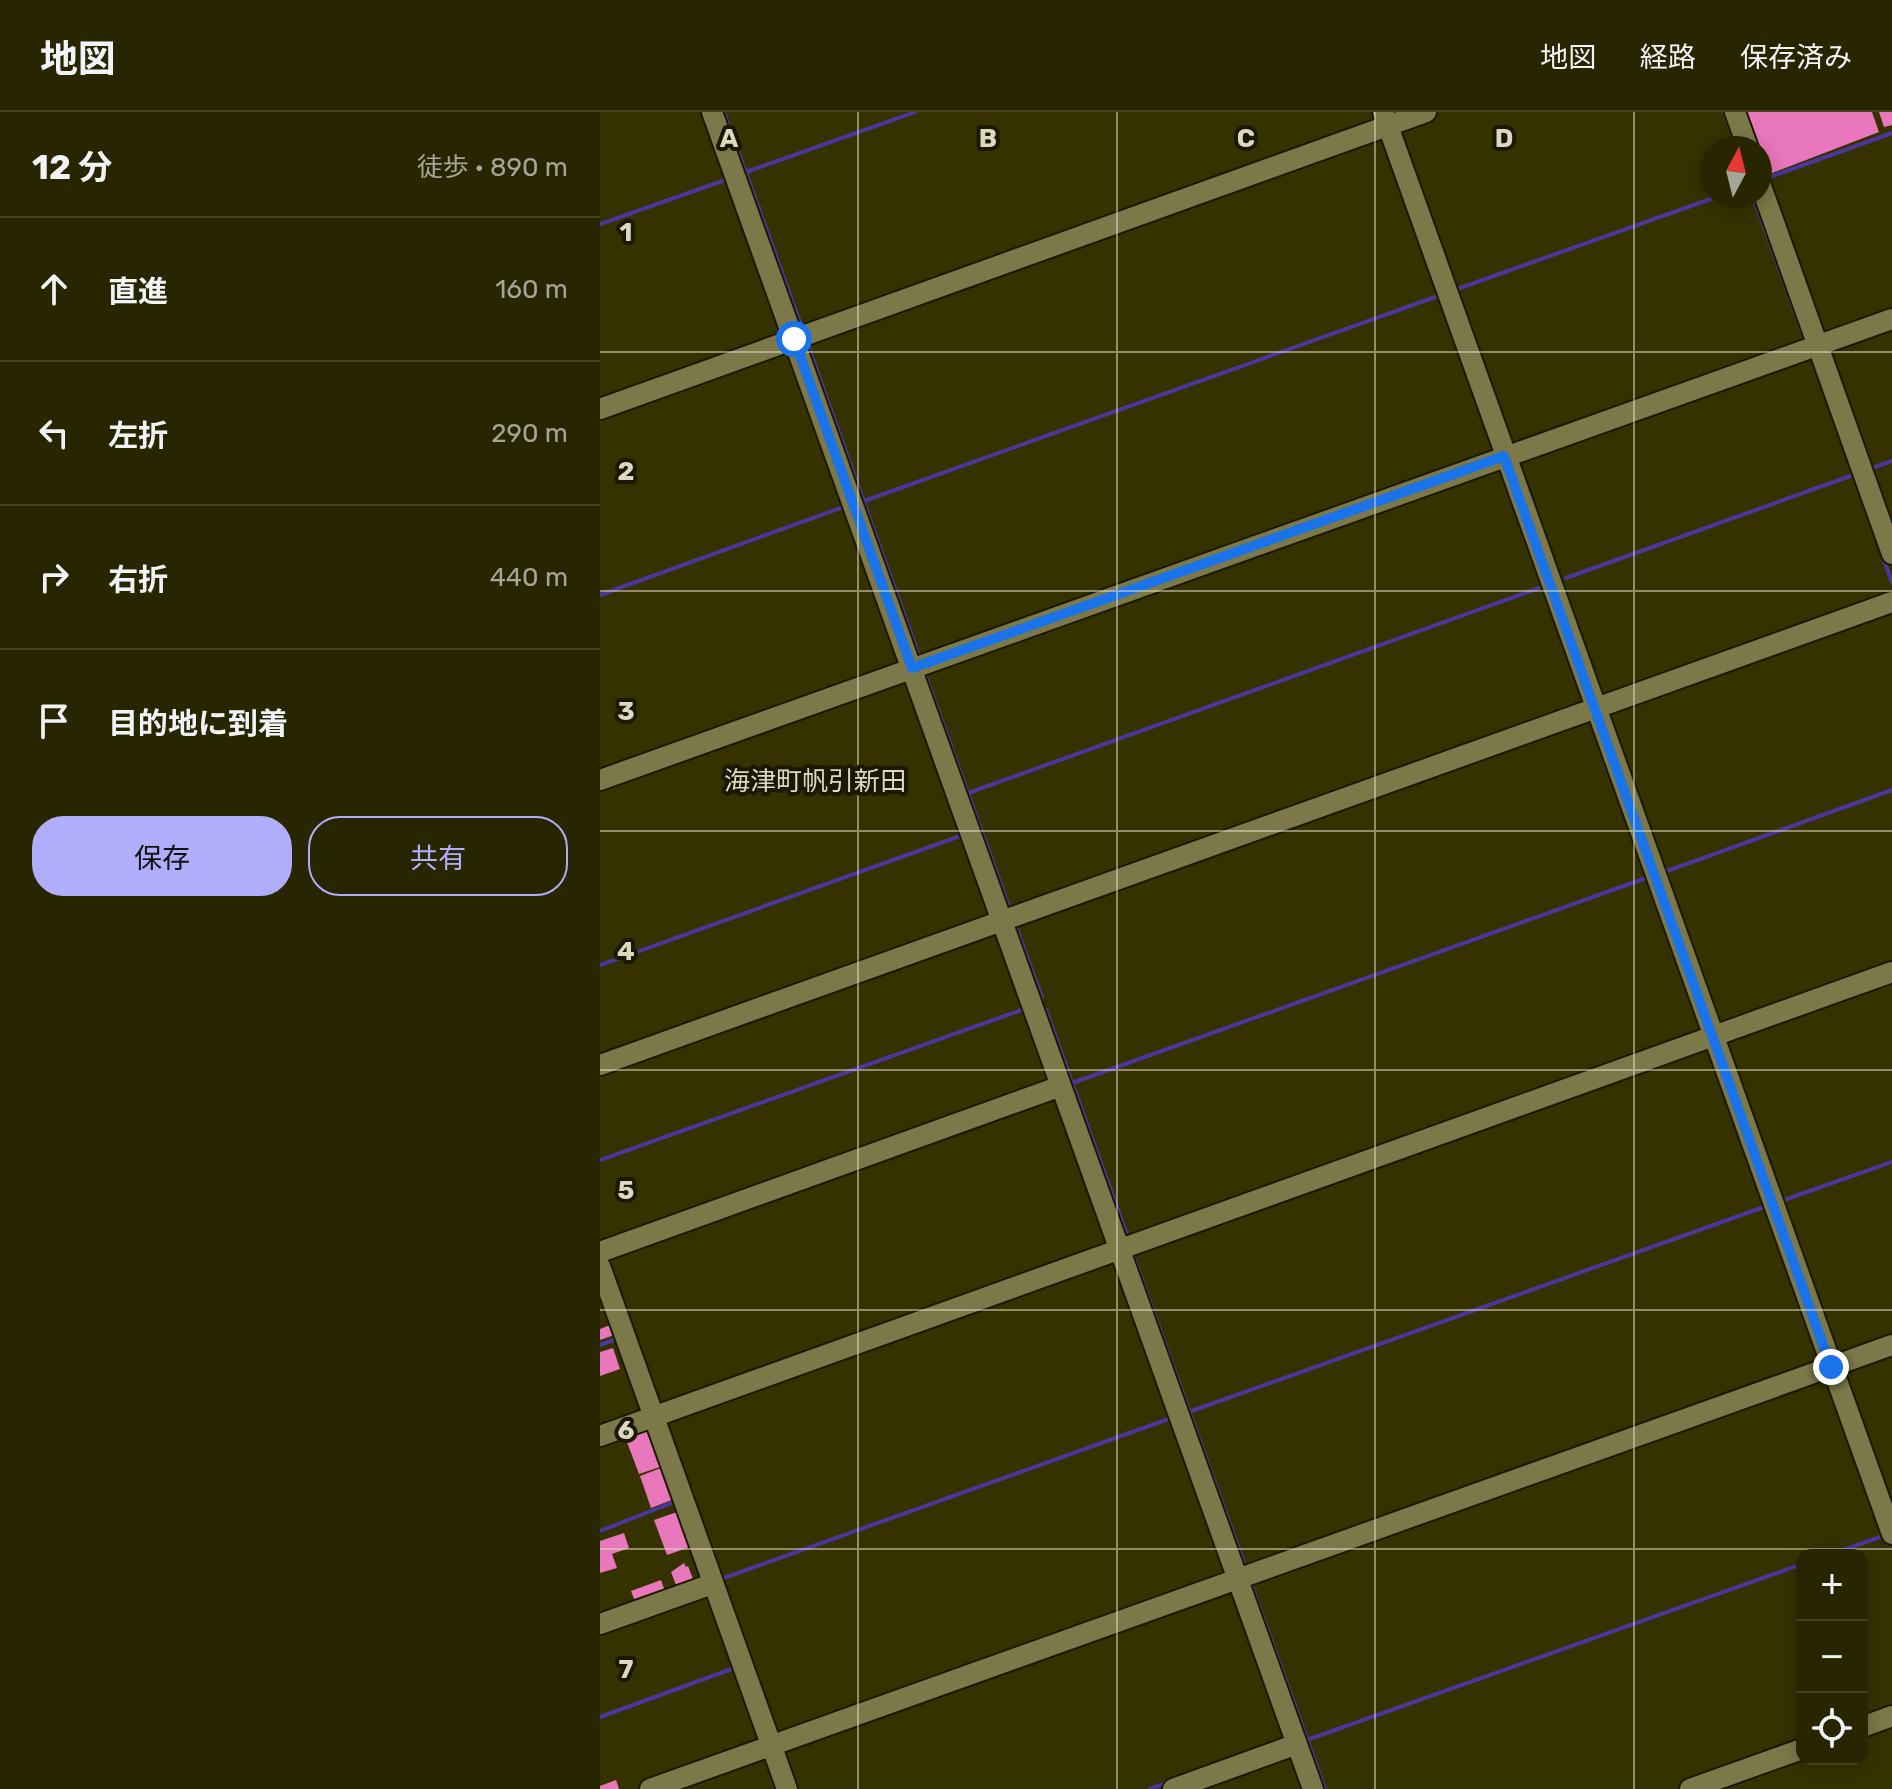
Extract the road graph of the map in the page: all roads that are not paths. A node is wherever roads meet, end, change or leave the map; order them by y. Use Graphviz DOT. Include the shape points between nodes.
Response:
graph roads {
  1 [pos="712,112"];
  2 [pos="1426,112"];
  3 [pos="1735,112"];
  4 [pos="1386,119"];
  5 [pos="1744,136"];
  6 [pos="1769,208"];
  7 [pos="1892,319"];
  8 [pos="794,339"];
  9 [pos="1818,346"];
  10 [pos="600,409"];
  11 [pos="1504,456"];
  12 [pos="1892,554"];
  13 [pos="1892,602"];
  14 [pos="912,668"];
  15 [pos="1596,708"];
  16 [pos="600,780"];
  17 [pos="1002,921"];
  18 [pos="1892,972"];
  19 [pos="1714,1036"];
  20 [pos="600,1065"];
  21 [pos="1061,1086"];
  22 [pos="1120,1250"];
  23 [pos="600,1252"];
  24 [pos="600,1266"];
  25 [pos="1892,1345"];
  26 [pos="1831,1367"];
  27 [pos="654,1415"];
  28 [pos="602,1430"];
  29 [pos="1892,1534"];
  30 [pos="1239,1579"];
  31 [pos="712,1584"];
  32 [pos="600,1624"];
  33 [pos="1892,1716"];
  34 [pos="1868,1725"];
  35 [pos="1297,1744"];
  36 [pos="772,1747"];
  37 [pos="1796,1751"];
  38 [pos="650,1789"];
  39 [pos="787,1789"];
  40 [pos="1173,1789"];
  41 [pos="1313,1789"];
  42 [pos="1690,1789"];
  1 -- 8 [label="street"];
  2 -- 4 [label="street"];
  3 -- 5 [label="street"];
  4 -- 8 [label="street"];
  4 -- 11 [label="street"];
  6 -- 9 [label="street"];
  7 -- 9 [label="street"];
  8 -- 10 [label="street"];
  8 -- 14 [label="street"];
  9 -- 11 [label="street"];
  9 -- 12 [label="street"];
  11 -- 14 [label="street"];
  11 -- 15 [label="street"];
  13 -- 15 [label="street"];
  14 -- 16 [label="street"];
  14 -- 17 [label="street"];
  15 -- 17 [label="street"];
  15 -- 19 [label="street"];
  17 -- 20 [label="street"];
  17 -- 21 [label="street"];
  18 -- 19 [label="street"];
  19 -- 22 [label="street"];
  19 -- 26 [label="street"];
  21 -- 22 [label="street"];
  21 -- 23 [label="street"];
  22 -- 27 [label="street"];
  22 -- 30 [label="street"];
  24 -- 27 [label="street"];
  25 -- 26 [label="street"];
  26 -- 29 [label="street"];
  26 -- 30 [label="street"];
  27 -- 28 [label="street"];
  27 -- 31 [label="street"];
  30 -- 35 [label="street"];
  30 -- 36 [label="street"];
  31 -- 32 [label="street"];
  31 -- 36 [label="street"];
  33 -- 34 [label="street"];
  35 -- 40 [label="street"];
  35 -- 41 [label="street"];
  36 -- 38 [label="street"];
  36 -- 39 [label="street"];
  37 -- 42 [label="street"];
}
